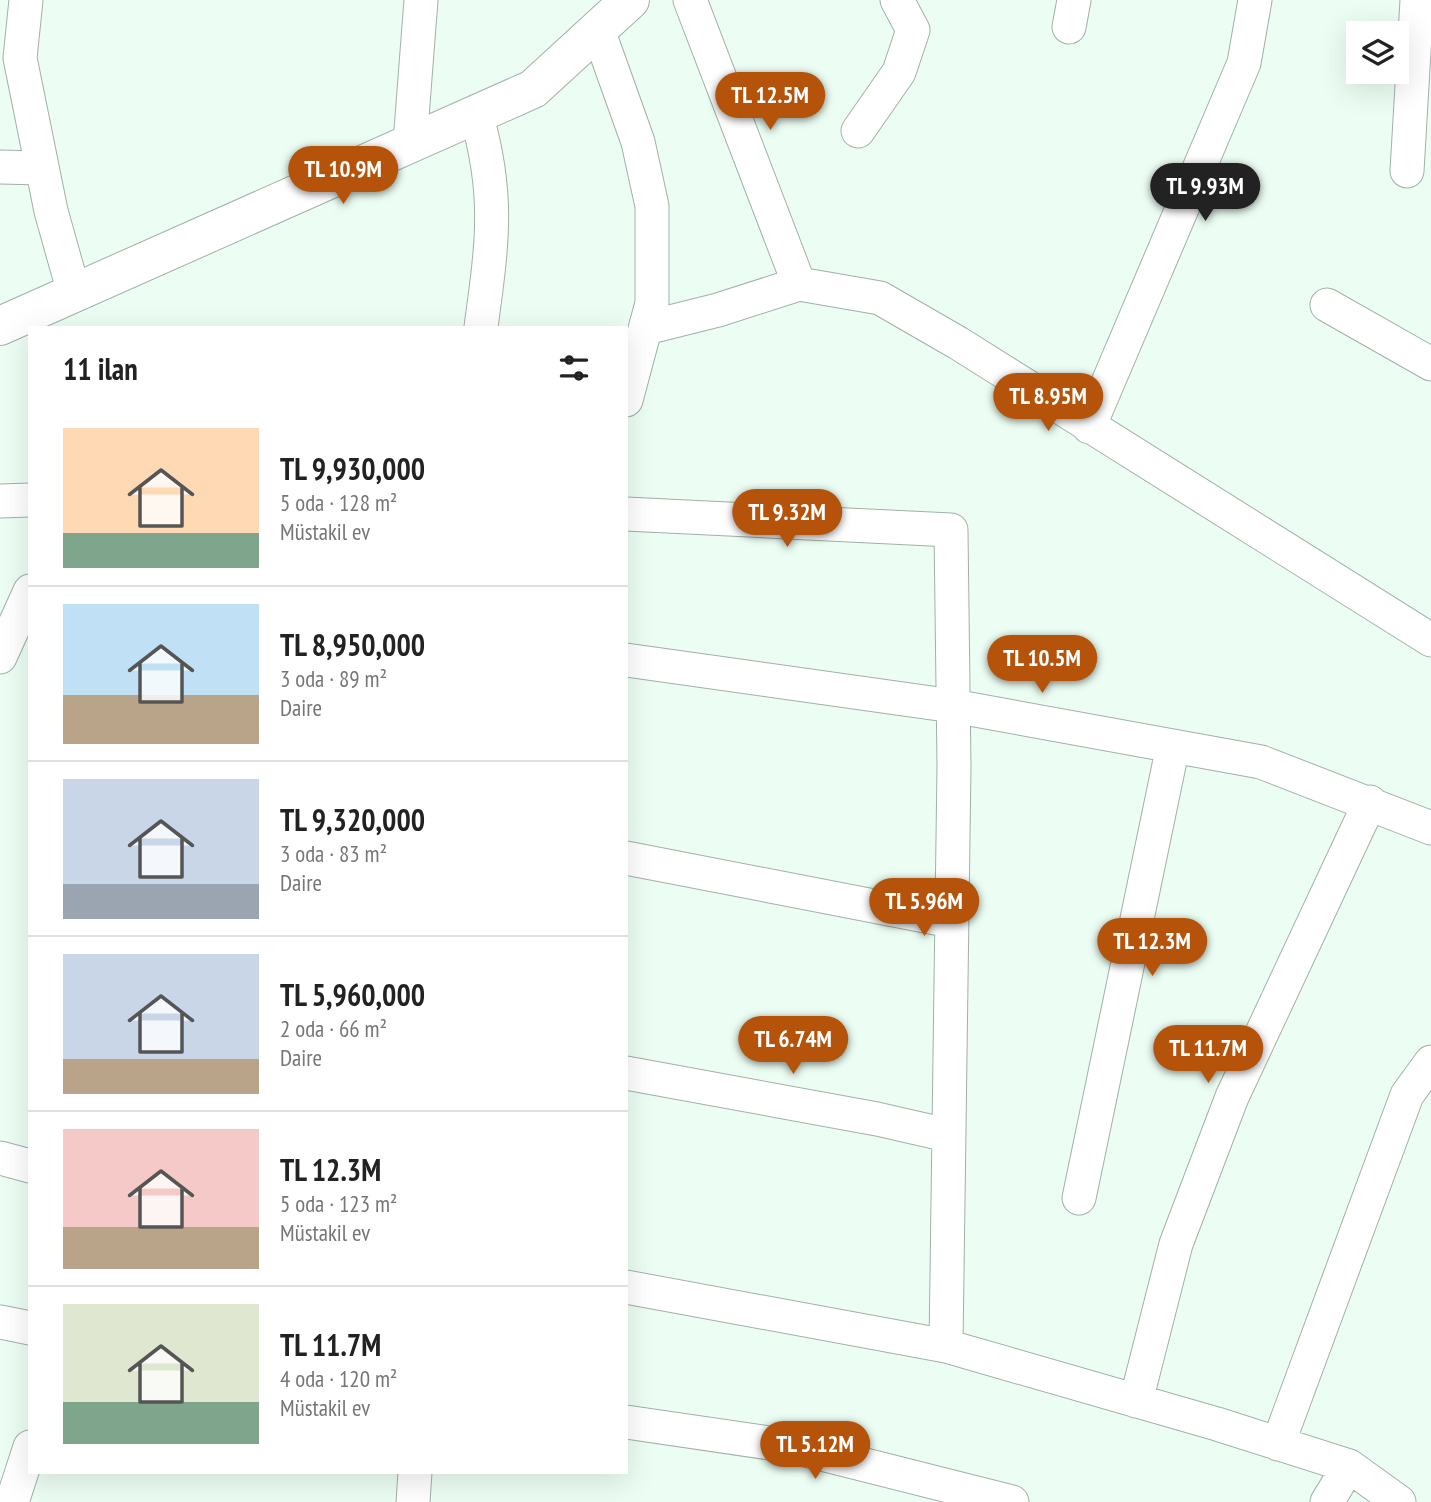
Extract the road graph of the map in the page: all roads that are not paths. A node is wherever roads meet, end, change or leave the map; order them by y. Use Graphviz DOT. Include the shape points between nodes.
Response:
graph roads {
  1 [pos="26,0"];
  2 [pos="421,0"];
  3 [pos="631,0"];
  4 [pos="690,0"];
  5 [pos="897,0"];
  6 [pos="1255,0"];
  7 [pos="1417,0"];
  8 [pos="598,30"];
  9 [pos="476,114"];
  10 [pos="858,131"];
  11 [pos="410,144"];
  12 [pos="0,167"];
  13 [pos="42,168"];
  14 [pos="1407,171"];
  15 [pos="799,284"];
  16 [pos="74,293"];
  17 [pos="1327,305"];
  18 [pos="0,326"];
  19 [pos="481,326"];
  20 [pos="646,328"];
  21 [pos="1431,364"];
  22 [pos="628,393"];
  23 [pos="1089,427"];
  24 [pos="28,500"];
  25 [pos="0,501"];
  26 [pos="628,514"];
  27 [pos="28,594"];
  28 [pos="1431,640"];
  29 [pos="0,657"];
  30 [pos="628,660"];
  31 [pos="953,706"];
  32 [pos="1173,746"];
  33 [pos="1370,802"];
  34 [pos="1431,828"];
  35 [pos="628,858"];
  36 [pos="951,921"];
  37 [pos="1431,1062"];
  38 [pos="628,1073"];
  39 [pos="947,1135"];
  40 [pos="0,1158"];
  41 [pos="28,1165"];
  42 [pos="1079,1199"];
  43 [pos="628,1287"];
  44 [pos="0,1322"];
  45 [pos="28,1328"];
  46 [pos="946,1346"];
  47 [pos="1136,1401"];
  48 [pos="628,1422"];
  49 [pos="1278,1444"];
  50 [pos="28,1453"];
  51 [pos="1349,1466"];
  52 [pos="415,1474"];
  53 [pos="12,1502"];
  54 [pos="413,1502"];
  55 [pos="1012,1502"];
  56 [pos="1327,1502"];
  57 [pos="1399,1502"];
  1 -- 13 [label="street" via="20,58"];
  2 -- 11 [label="street"];
  3 -- 8 [label="street"];
  4 -- 15 [label="street"];
  5 -- 10 [label="street" via="913,30 898,72"];
  6 -- 23 [label="street" via="1244,63"];
  7 -- 14 [label="street"];
  8 -- 9 [label="street" via="533,89"];
  8 -- 20 [label="street" via="638,142 652,206 652,303"];
  9 -- 11 [label="street"];
  9 -- 19 [label="street" via="489,159 494,228"];
  11 -- 16 [label="street"];
  12 -- 13 [label="street"];
  13 -- 16 [label="street"];
  15 -- 20 [label="street"];
  15 -- 23 [label="street" via="880,298"];
  16 -- 18 [label="street"];
  17 -- 21 [label="street"];
  20 -- 22 [label="street"];
  23 -- 28 [label="street"];
  24 -- 25 [label="street"];
  26 -- 31 [label="street" via="951,530"];
  27 -- 29 [label="street"];
  30 -- 31 [label="street"];
  31 -- 32 [label="street"];
  31 -- 36 [label="street"];
  32 -- 33 [label="street" via="1261,762"];
  32 -- 42 [label="street"];
  33 -- 34 [label="street"];
  33 -- 47 [label="street" via="1232,1097 1176,1244"];
  35 -- 36 [label="street"];
  36 -- 39 [label="street"];
  37 -- 49 [label="street" via="1407,1095"];
  38 -- 39 [label="street"];
  39 -- 46 [label="street"];
  40 -- 41 [label="street"];
  43 -- 46 [label="street"];
  44 -- 45 [label="street"];
  46 -- 47 [label="street"];
  47 -- 49 [label="street"];
  48 -- 55 [label="street" via="789,1446"];
  49 -- 51 [label="street"];
  50 -- 53 [label="street"];
  51 -- 56 [label="street"];
  51 -- 57 [label="street"];
  52 -- 54 [label="street"];
}
